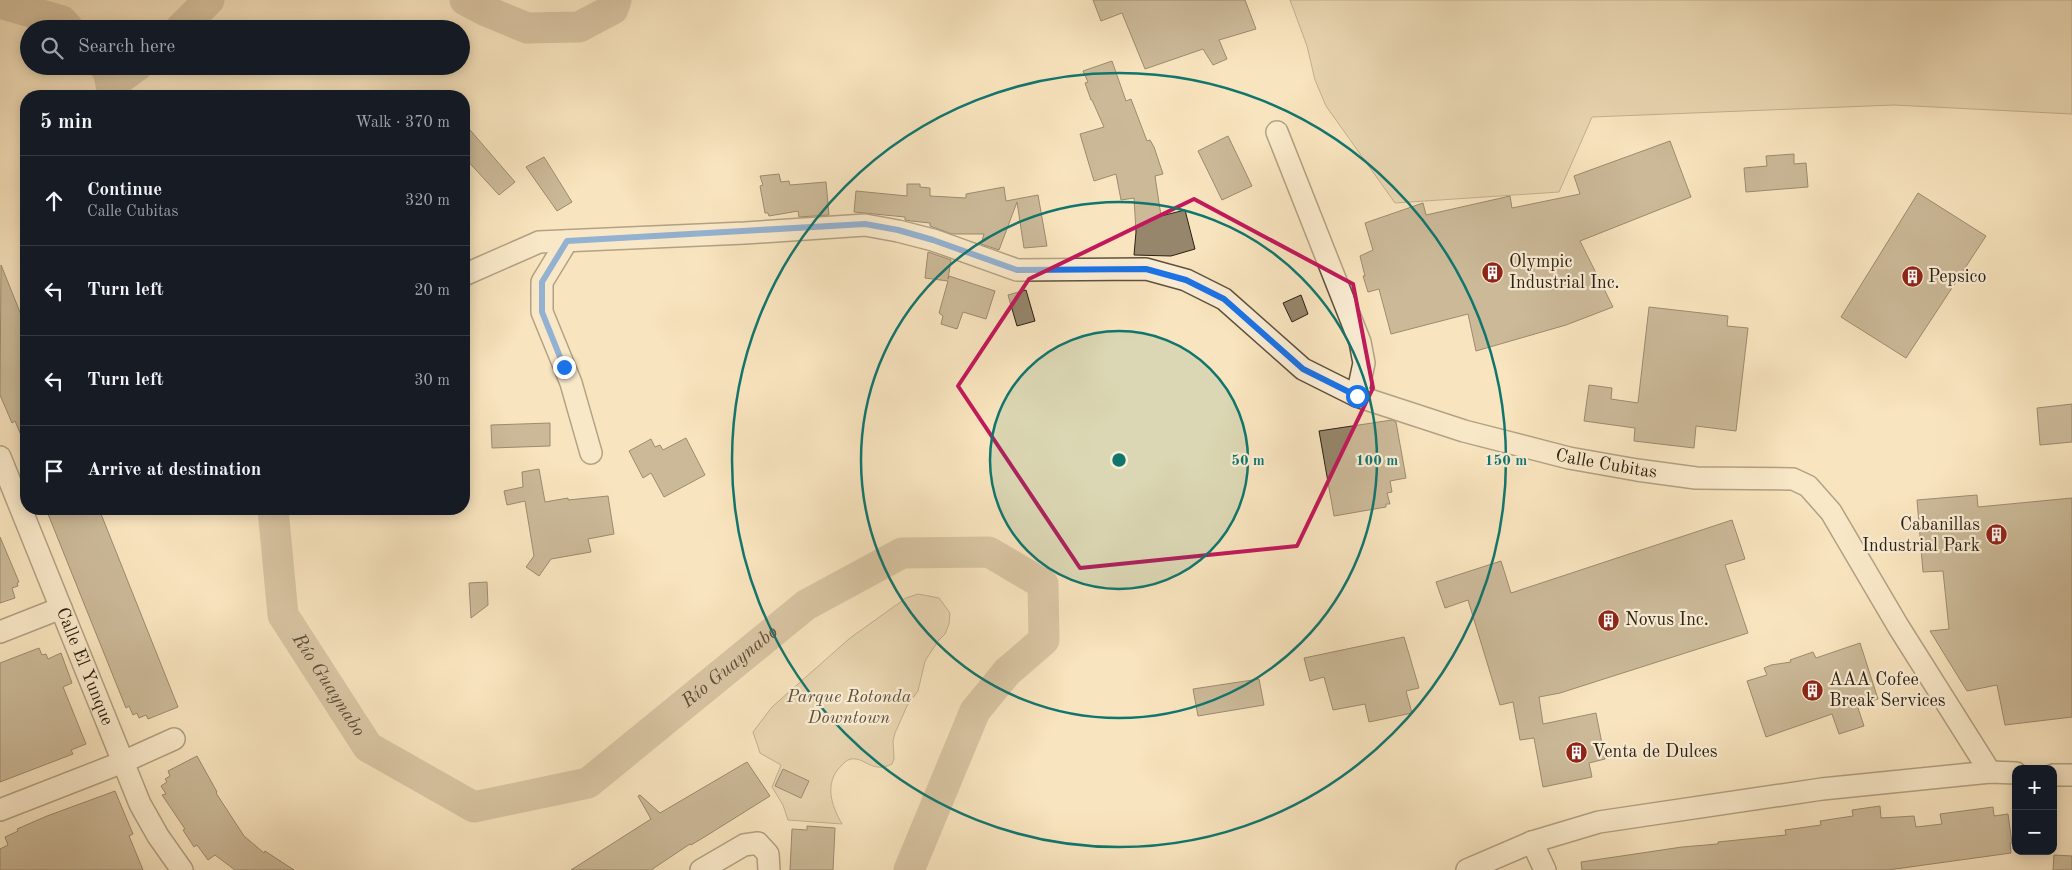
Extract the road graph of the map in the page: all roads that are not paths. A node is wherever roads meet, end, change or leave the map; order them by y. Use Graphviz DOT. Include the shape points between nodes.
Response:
graph roads {
  1 [pos="1276,132"];
  2 [pos="567,241"];
  3 [pos="470,272"];
  4 [pos="1357,396"];
  5 [pos="591,453"];
  6 [pos="1,460"];
  7 [pos="20,507"];
  8 [pos="23,515"];
  9 [pos="61,608"];
  10 [pos="0,632"];
  11 [pos="174,739"];
  12 [pos="123,762"];
  13 [pos="1990,772"];
  14 [pos="2012,773"];
  15 [pos="2057,775"];
  16 [pos="2072,775"];
  17 [pos="0,810"];
  18 [pos="1532,842"];
  19 [pos="182,870"];
  20 [pos="701,870"];
  21 [pos="769,870"];
  22 [pos="1467,870"];
  23 [pos="1545,870"];
  1 -- 4 [label="street" via="1360,342 1364,363"];
  2 -- 3 [label="street, Calle Cubitas" via="539,242"];
  2 -- 4 [label="street, Calle Cubitas" via="865,224 933,240 1017,270 1146,269 1186,280 1224,299 1303,369"];
  2 -- 5 [label="street" via="542,282 542,312 571,383"];
  4 -- 13 [label="street, Calle Cubitas" via="1464,431 1569,458 1696,478 1793,479 1806,485 1830,512"];
  6 -- 7 [label="street, Calle El Yunque"];
  8 -- 9 [label="street, Calle El Yunque"];
  9 -- 10 [label="street"];
  9 -- 12 [label="street, Calle El Yunque"];
  11 -- 12 [label="street"];
  12 -- 17 [label="street"];
  12 -- 19 [label="street, Calle El Yunque" via="140,804"];
  13 -- 14 [label="street"];
  13 -- 18 [label="street" via="1822,789 1671,810 1599,822"];
  15 -- 16 [label="street"];
  18 -- 22 [label="street"];
  18 -- 23 [label="street"];
  20 -- 21 [label="street" via="744,845 758,844 768,854"];
}
